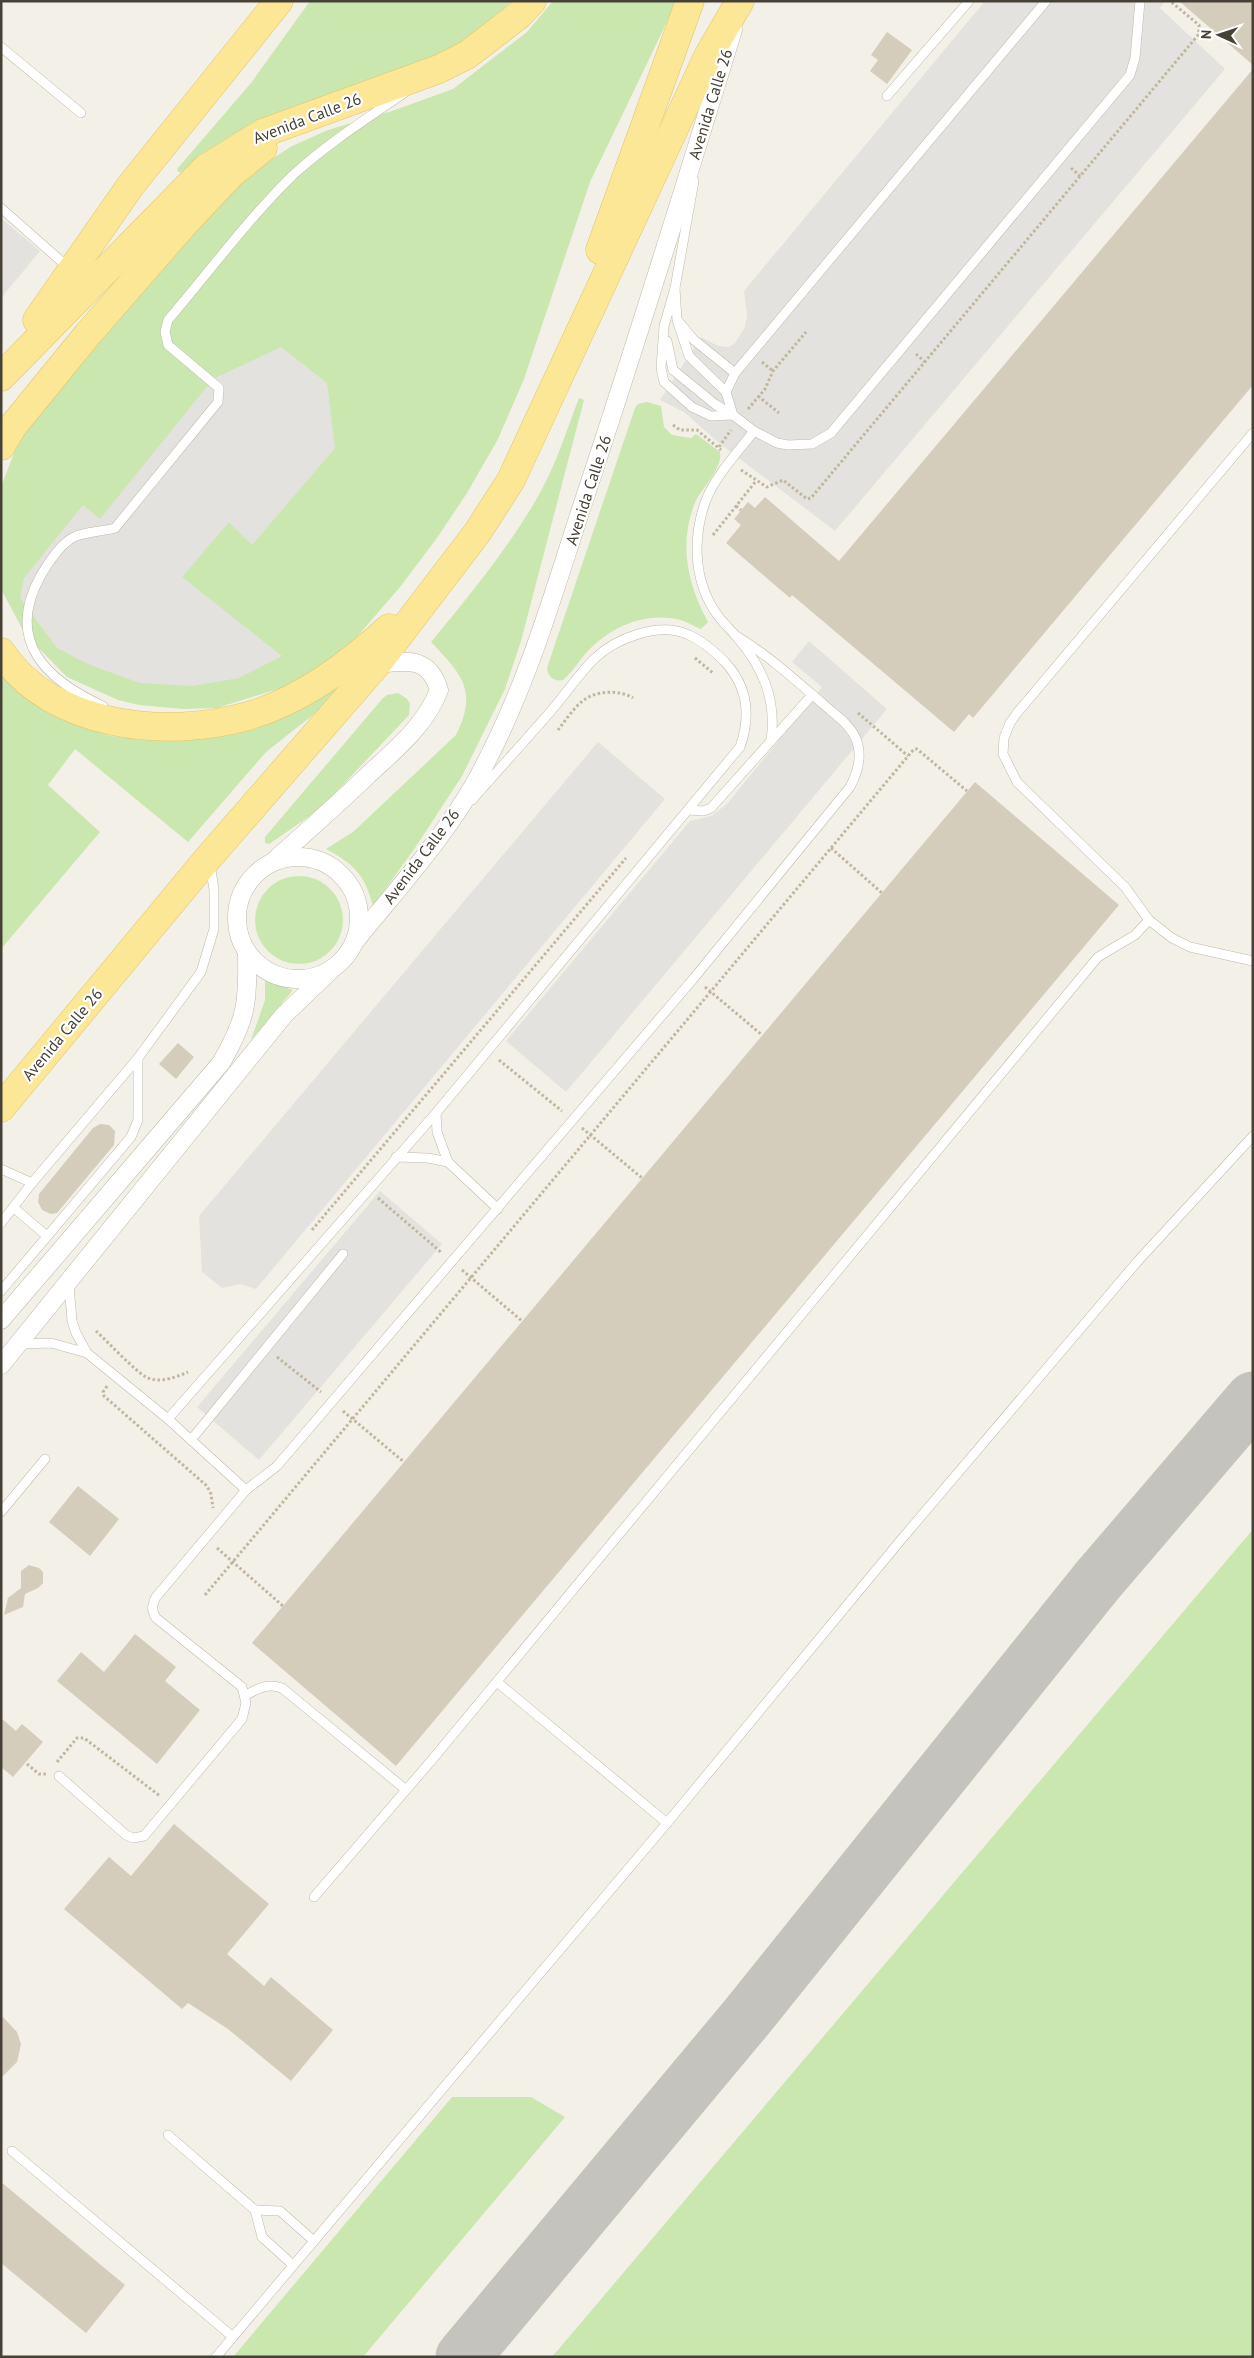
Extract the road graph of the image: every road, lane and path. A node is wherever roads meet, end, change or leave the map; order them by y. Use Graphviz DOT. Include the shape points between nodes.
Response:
graph roads {
  1 [pos="279,1"];
  2 [pos="532,1"];
  3 [pos="690,1"];
  4 [pos="741,1"];
  5 [pos="969,1"];
  6 [pos="1046,1"];
  7 [pos="1140,1"];
  8 [pos="1170,1"];
  9 [pos="1,47"];
  10 [pos="439,69"];
  11 [pos="887,96"];
  12 [pos="81,113"];
  13 [pos="302,118"];
  14 [pos="704,124"];
  15 [pos="1,208"];
  16 [pos="72,270"];
  17 [pos="675,288"];
  18 [pos="677,320"];
  19 [pos="664,326"];
  20 [pos="806,332"];
  21 [pos="1,372"];
  22 [pos="735,373"];
  23 [pos="1,377"];
  24 [pos="726,392"];
  25 [pos="758,396"];
  26 [pos="779,412"];
  27 [pos="736,417"];
  28 [pos="540,418"];
  29 [pos="673,425"];
  30 [pos="754,431"];
  31 [pos="1253,433"];
  32 [pos="1,446"];
  33 [pos="720,447"];
  34 [pos="731,462"];
  35 [pos="756,481"];
  36 [pos="736,506"];
  37 [pos="741,510"];
  38 [pos="697,546"];
  39 [pos="445,577"];
  40 [pos="736,635"];
  41 [pos="1,652"];
  42 [pos="695,658"];
  43 [pos="377,664"];
  44 [pos="718,679"];
  45 [pos="812,695"];
  46 [pos="633,698"];
  47 [pos="147,726"];
  48 [pos="558,730"];
  49 [pos="771,740"];
  50 [pos="966,791"];
  51 [pos="689,810"];
  52 [pos="434,843"];
  53 [pos="831,848"];
  54 [pos="209,857"];
  55 [pos="627,857"];
  56 [pos="272,862"];
  57 [pos="882,893"];
  58 [pos="1149,920"];
  59 [pos="356,940"];
  60 [pos="247,952"];
  61 [pos="1253,961"];
  62 [pos="329,972"];
  63 [pos="694,978"];
  64 [pos="711,992"];
  65 [pos="762,1035"];
  66 [pos="474,1038"];
  67 [pos="488,1050"];
  68 [pos="138,1058"];
  69 [pos="1,1108"];
  70 [pos="436,1113"];
  71 [pos="573,1121"];
  72 [pos="591,1135"];
  73 [pos="1253,1136"];
  74 [pos="396,1157"];
  75 [pos="448,1162"];
  76 [pos="1,1169"];
  77 [pos="642,1178"];
  78 [pos="355,1179"];
  79 [pos="32,1183"];
  80 [pos="367,1189"];
  81 [pos="14,1208"];
  82 [pos="498,1209"];
  83 [pos="1,1223"];
  84 [pos="311,1231"];
  85 [pos="47,1236"];
  86 [pos="343,1254"];
  87 [pos="452,1262"];
  88 [pos="471,1278"];
  89 [pos="69,1281"];
  90 [pos="1,1291"];
  91 [pos="1,1320"];
  92 [pos="522,1321"];
  93 [pos="96,1331"];
  94 [pos="18,1344"];
  95 [pos="90,1356"];
  96 [pos="128,1360"];
  97 [pos="1,1365"];
  98 [pos="191,1371"];
  99 [pos="115,1376"];
  100 [pos="168,1419"];
  101 [pos="191,1440"];
  102 [pos="46,1459"];
  103 [pos="246,1490"];
  104 [pos="1,1512"];
  105 [pos="205,1538"];
  106 [pos="232,1561"];
  107 [pos="205,1595"];
  108 [pos="283,1606"];
  109 [pos="497,1682"];
  110 [pos="246,1695"];
  111 [pos="28,1764"];
  112 [pos="59,1776"];
  113 [pos="405,1789"];
  114 [pos="170,1804"];
  115 [pos="667,1823"];
  116 [pos="314,1897"];
  117 [pos="168,2135"];
  118 [pos="12,2152"];
  119 [pos="255,2210"];
  120 [pos="314,2241"];
  121 [pos="293,2265"];
  122 [pos="233,2337"];
  123 [pos="216,2357"];
  1 -- 16 [label="main road" via="131,185"];
  2 -- 10 [label="main road, Avenida Calle 26" via="468,54"];
  3 -- 28 [label="main road, Avenida Calle 26"];
  4 -- 14 [label="street, Avenida Calle 26"];
  4 -- 28 [label="main road, Avenida Calle 26" via="708,56"];
  5 -- 11 [label="lane"];
  6 -- 22 [label="lane"];
  7 -- 30 [label="lane" via="1135,58 1130,75 831,433 812,444 800,446 777,443"];
  8 -- 35 [label="path" via="1199,25 1199,34 811,498 806,499 783,480 767,487"];
  9 -- 12 [label="lane"];
  10 -- 13 [label="main road, Avenida Calle 26"];
  10 -- 47 [label="lane" via="322,150 294,175 168,320 165,332 168,345 219,388 218,402 115,528 73,538 59,549 31,592 27,610 28,630 43,666 61,683 97,704"];
  13 -- 23 [label="main road, Avenida Calle 26" via="246,142 206,168"];
  13 -- 32 [label="main road" via="239,168 188,219 88,334 13,426"];
  14 -- 17 [label="lane"];
  14 -- 52 [label="street, Avenida Calle 26" via="536,645 483,769"];
  15 -- 16 [label="lane"];
  16 -- 21 [label="main road"];
  17 -- 18 [label="lane"];
  17 -- 19 [label="lane"];
  18 -- 22 [label="lane" via="694,340"];
  18 -- 24 [label="lane" via="688,356"];
  19 -- 27 [label="lane" via="672,370"];
  19 -- 27 [label="lane" via="664,382 700,412"];
  20 -- 25 [label="path" via="773,371"];
  22 -- 24 [label="lane"];
  24 -- 27 [label="lane"];
  25 -- 26 [label="path"];
  25 -- 27 [label="path"];
  27 -- 30 [label="lane"];
  27 -- 33 [label="path"];
  28 -- 39 [label="main road, Avenida Calle 26" via="498,502"];
  29 -- 33 [label="path" via="680,430 697,430"];
  30 -- 34 [label="lane"];
  31 -- 58 [label="lane" via="1017,713 1004,738 1003,754 1017,782 1125,887"];
  33 -- 34 [label="path"];
  34 -- 35 [label="path"];
  34 -- 38 [label="lane" via="707,499 698,529"];
  35 -- 36 [label="path"];
  36 -- 37 [label="path"];
  36 -- 38 [label="path" via="709,542"];
  38 -- 40 [label="lane" via="697,562 706,595 714,610"];
  39 -- 43 [label="main road, Avenida Calle 26"];
  39 -- 47 [label="main road" via="346,665 288,698 248,716 182,726"];
  40 -- 45 [label="lane" via="768,656"];
  40 -- 49 [label="lane" via="754,658 768,686"];
  41 -- 47 [label="main road" via="12,668 56,702 82,713"];
  42 -- 44 [label="path"];
  43 -- 54 [label="main road, Avenida Calle 26"];
  43 -- 56 [label="street" via="421,664 430,670 439,690 428,714 389,755"];
  45 -- 49 [label="lane"];
  45 -- 63 [label="lane" via="853,733 859,748 856,774 850,787"];
  46 -- 48 [label="path" via="612,693 592,696 583,700"];
  49 -- 51 [label="lane" via="711,808"];
  50 -- 53 [label="path" via="918,749 914,749"];
  51 -- 52 [label="lane" via="740,747 747,715 744,692 731,668 708,646 689,634 663,630 624,640 594,659"];
  51 -- 67 [label="lane"];
  52 -- 59 [label="street, Avenida Calle 26"];
  53 -- 57 [label="path"];
  53 -- 64 [label="path"];
  54 -- 68 [label="lane" via="214,890 214,929 201,972"];
  54 -- 69 [label="main road, Avenida Calle 26"];
  55 -- 66 [label="path"];
  56 -- 59 [label="street" via="292,857 313,858 332,866 347,881 357,899 360,920"];
  56 -- 60 [label="street" via="255,874 243,892 237,912 239,933"];
  58 -- 61 [label="lane" via="1190,947"];
  58 -- 109 [label="lane" via="1135,935 1098,957"];
  59 -- 62 [label="street" via="345,959"];
  60 -- 62 [label="street" via="259,966 284,978 312,979"];
  60 -- 91 [label="street" via="245,1012 221,1063"];
  62 -- 89 [label="street" via="284,1015"];
  63 -- 64 [label="path"];
  63 -- 71 [label="lane"];
  64 -- 65 [label="path"];
  64 -- 72 [label="path"];
  66 -- 67 [label="path"];
  66 -- 78 [label="path"];
  67 -- 70 [label="lane"];
  67 -- 71 [label="path"];
  68 -- 79 [label="lane"];
  68 -- 85 [label="lane" via="138,1120 131,1137"];
  70 -- 74 [label="lane"];
  70 -- 75 [label="lane" via="439,1138"];
  71 -- 72 [label="path"];
  71 -- 82 [label="lane"];
  72 -- 77 [label="path"];
  72 -- 88 [label="path"];
  73 -- 115 [label="lane" via="1137,1262"];
  74 -- 75 [label="lane"];
  74 -- 80 [label="lane"];
  75 -- 82 [label="lane"];
  76 -- 79 [label="lane"];
  78 -- 80 [label="path"];
  78 -- 84 [label="path"];
  79 -- 81 [label="lane"];
  80 -- 87 [label="path"];
  80 -- 100 [label="lane"];
  81 -- 83 [label="lane"];
  81 -- 85 [label="lane"];
  82 -- 87 [label="lane"];
  85 -- 90 [label="lane"];
  86 -- 101 [label="lane"];
  87 -- 88 [label="path"];
  87 -- 103 [label="lane" via="277,1466"];
  88 -- 92 [label="path"];
  88 -- 106 [label="path"];
  89 -- 94 [label="street"];
  89 -- 95 [label="lane" via="74,1327"];
  93 -- 96 [label="path"];
  94 -- 95 [label="lane" via="51,1343"];
  94 -- 97 [label="street"];
  95 -- 99 [label="lane"];
  96 -- 98 [label="path" via="145,1377 154,1380"];
  96 -- 99 [label="path"];
  99 -- 100 [label="lane"];
  99 -- 105 [label="path" via="103,1392 104,1396 206,1486 211,1494 212,1518 204,1531"];
  100 -- 101 [label="lane"];
  101 -- 103 [label="lane"];
  102 -- 104 [label="lane"];
  103 -- 105 [label="lane"];
  105 -- 106 [label="path"];
  105 -- 110 [label="lane" via="156,1597 152,1612 235,1680"];
  106 -- 107 [label="path"];
  106 -- 108 [label="path"];
  109 -- 113 [label="lane"];
  109 -- 115 [label="lane"];
  110 -- 113 [label="lane" via="263,1686 282,1688"];
  110 -- 114 [label="lane" via="242,1720"];
  111 -- 114 [label="path" via="39,1774 46,1774 77,1738 84,1738"];
  112 -- 114 [label="lane" via="126,1836 133,1838 144,1836"];
  113 -- 116 [label="lane"];
  115 -- 120 [label="lane"];
  117 -- 119 [label="lane"];
  118 -- 122 [label="lane"];
  119 -- 120 [label="lane" via="280,2211"];
  119 -- 121 [label="lane" via="262,2237"];
  120 -- 121 [label="lane"];
  121 -- 122 [label="lane"];
  122 -- 123 [label="lane"];
}
